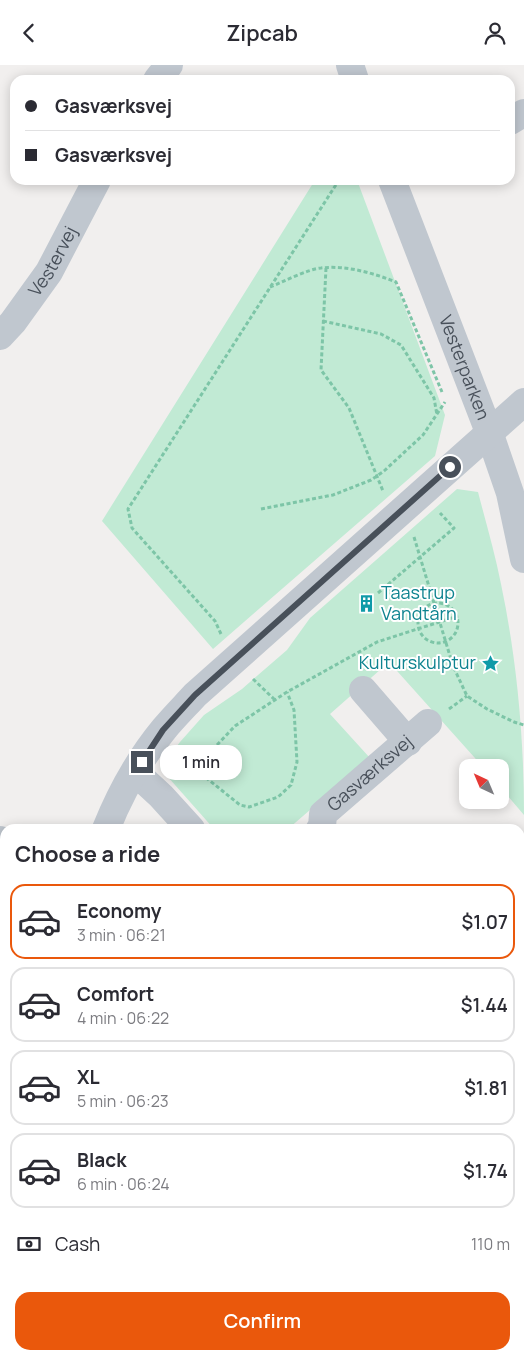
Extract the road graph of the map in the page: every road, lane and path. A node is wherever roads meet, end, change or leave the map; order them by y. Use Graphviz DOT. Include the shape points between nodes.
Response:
graph roads {
  1 [pos="169,65"];
  2 [pos="161,75"];
  3 [pos="94,185"];
  4 [pos="336,185"];
  5 [pos="397,185"];
  6 [pos="326,268"];
  7 [pos="270,288"];
  8 [pos="323,321"];
  9 [pos="0,336"];
  10 [pos="442,393"];
  11 [pos="524,402"];
  12 [pos="449,410"];
  13 [pos="437,415"];
  14 [pos="489,432"];
  15 [pos="376,477"];
  16 [pos="422,492"];
  17 [pos="261,509"];
  18 [pos="397,514"];
  19 [pos="420,557"];
  20 [pos="524,559"];
  21 [pos="378,593"];
  22 [pos="434,602"];
  23 [pos="458,616"];
  24 [pos="440,622"];
  25 [pos="419,629"];
  26 [pos="224,639"];
  27 [pos="446,642"];
  28 [pos="363,690"];
  29 [pos="287,692"];
  30 [pos="428,723"];
  31 [pos="524,725"];
  32 [pos="408,741"];
  33 [pos="142,762"];
  34 [pos="199,772"];
  35 [pos="108,824"];
  36 [pos="186,824"];
  37 [pos="322,824"];
  1 -- 2 [label="street"];
  3 -- 9 [label="street, Vestervej" via="49,272"];
  4 -- 7 [label="path"];
  5 -- 14 [label="street, Vesterparken"];
  6 -- 7 [label="path"];
  6 -- 8 [label="path"];
  6 -- 10 [label="path" via="349,268 396,282"];
  7 -- 26 [label="path" via="128,509 132,527 215,621"];
  8 -- 13 [label="path" via="380,335 401,345 434,398"];
  8 -- 15 [label="path" via="321,370 349,408"];
  11 -- 14 [label="street"];
  12 -- 13 [label="path" via="446,402"];
  13 -- 15 [label="path" via="423,435"];
  14 -- 16 [label="street"];
  14 -- 20 [label="street, Vesterparken" via="510,493"];
  15 -- 17 [label="path" via="333,495"];
  15 -- 18 [label="path"];
  16 -- 18 [label="street"];
  16 -- 19 [label="path" via="454,527"];
  18 -- 19 [label="path" via="411,528"];
  18 -- 33 [label="street" via="195,695 163,730"];
  19 -- 21 [label="path"];
  19 -- 22 [label="path"];
  22 -- 23 [label="path" via="449,605"];
  22 -- 24 [label="path"];
  22 -- 25 [label="path" via="420,613"];
  23 -- 24 [label="path"];
  23 -- 27 [label="path" via="457,632"];
  24 -- 25 [label="path"];
  24 -- 27 [label="path"];
  25 -- 27 [label="path" via="429,641"];
  25 -- 29 [label="path" via="377,642"];
  27 -- 31 [label="path" via="467,696 487,709"];
  28 -- 32 [label="street"];
  29 -- 34 [label="path" via="236,725 217,745"];
  29 -- 34 [label="path" via="294,710 297,762 291,785 285,791 278,797 249,807 240,805"];
  30 -- 32 [label="street, Gasværksvej"];
  32 -- 37 [label="street, Gasværksvej" via="323,814"];
  33 -- 34 [label="path"];
  33 -- 35 [label="street"];
  33 -- 36 [label="street" via="161,796"];
}
